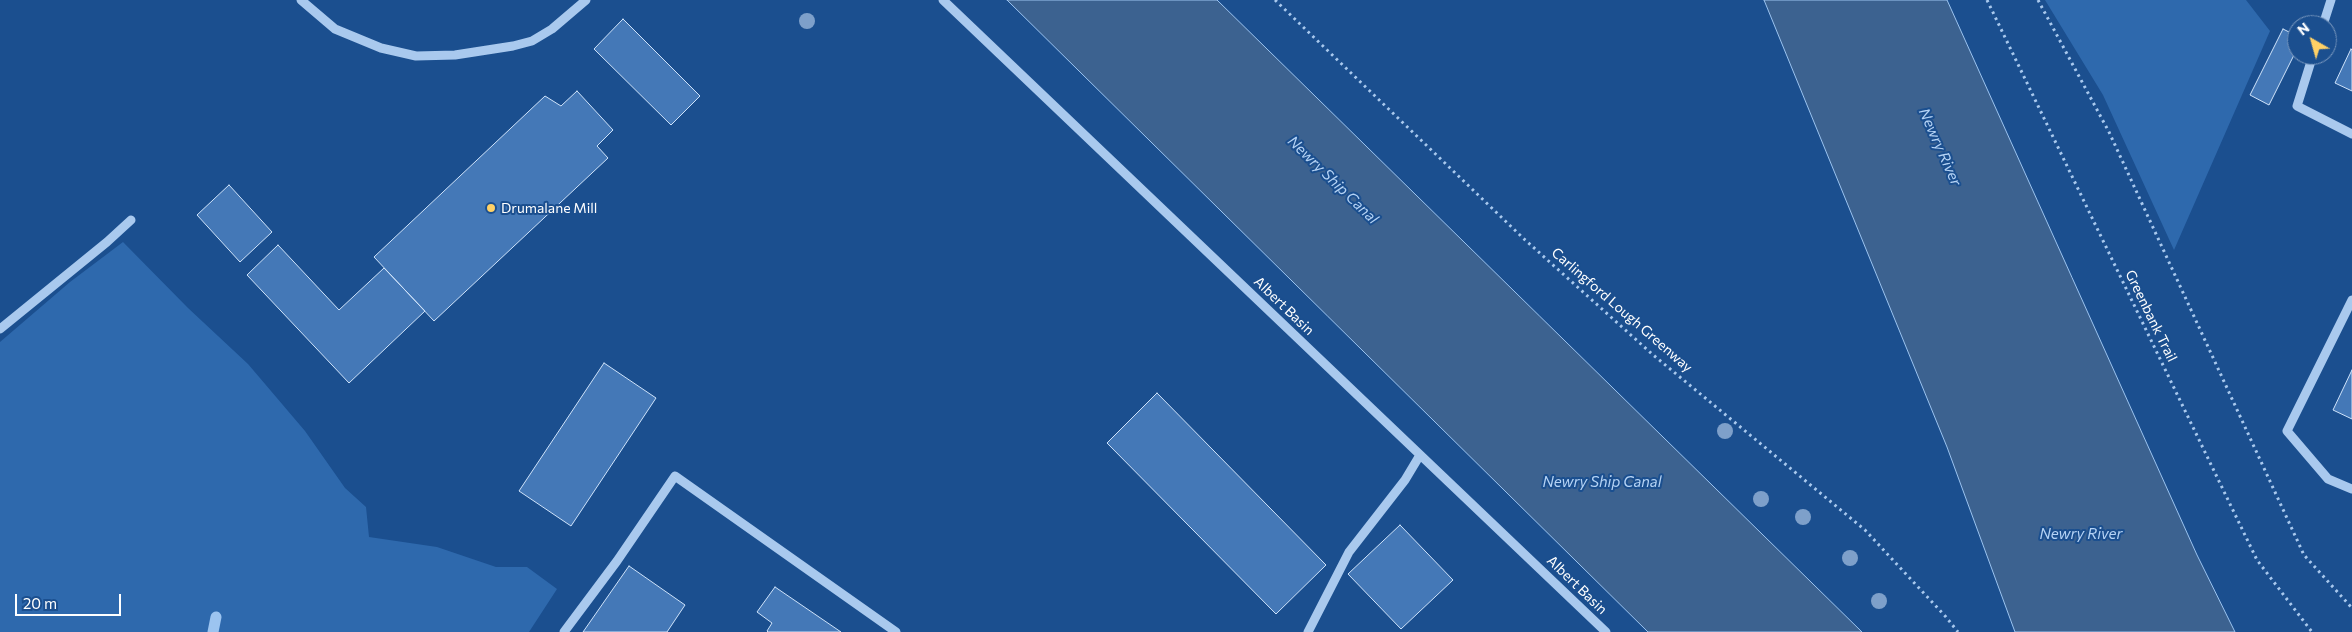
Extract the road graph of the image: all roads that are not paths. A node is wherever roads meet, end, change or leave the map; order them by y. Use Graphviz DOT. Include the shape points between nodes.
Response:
graph roads {
  1 [pos="301,0"];
  2 [pos="586,0"];
  3 [pos="943,0"];
  4 [pos="2331,0"];
  5 [pos="2326,15"];
  6 [pos="2310,65"];
  7 [pos="2352,134"];
  8 [pos="131,220"];
  9 [pos="2352,300"];
  10 [pos="0,329"];
  11 [pos="1420,455"];
  12 [pos="2352,488"];
  13 [pos="564,632"];
  14 [pos="896,632"];
  15 [pos="1308,632"];
  16 [pos="1606,632"];
  1 -- 2 [label="street" via="335,29 381,48 416,56 455,55 532,41 552,29"];
  3 -- 11 [label="street, Albert Basin"];
  4 -- 5 [label="street"];
  6 -- 7 [label="street" via="2297,106"];
  8 -- 10 [label="street"];
  9 -- 12 [label="street" via="2287,431 2328,478"];
  11 -- 15 [label="street" via="1405,480 1348,552"];
  11 -- 16 [label="street, Albert Basin"];
  13 -- 14 [label="street" via="675,476"];
}
